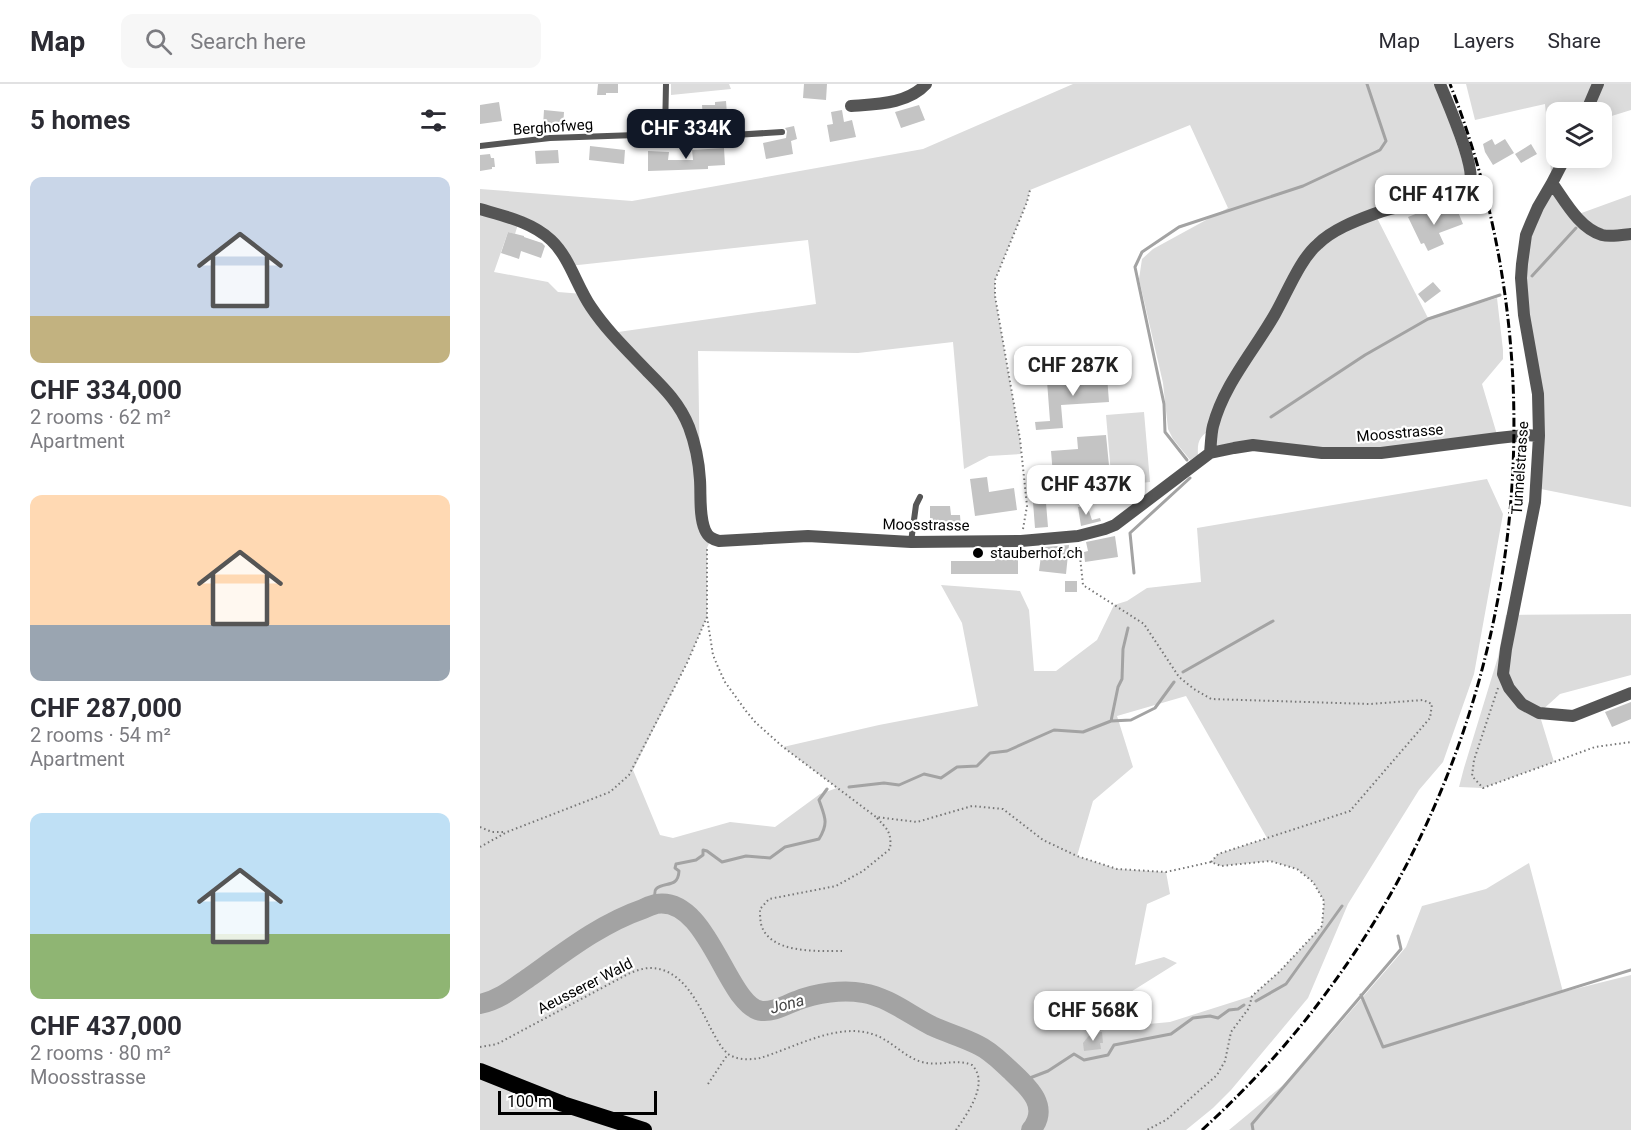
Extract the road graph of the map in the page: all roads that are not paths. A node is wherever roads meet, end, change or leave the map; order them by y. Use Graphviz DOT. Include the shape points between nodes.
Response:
graph roads {
  1 [pos="666,84"];
  2 [pos="926,84"];
  3 [pos="1440,84"];
  4 [pos="1598,84"];
  5 [pos="1590,102"];
  6 [pos="851,106"];
  7 [pos="782,132"];
  8 [pos="664,134"];
  9 [pos="480,146"];
  10 [pos="1560,168"];
  11 [pos="1552,183"];
  12 [pos="480,209"];
  13 [pos="1631,234"];
  14 [pos="1539,436"];
  15 [pos="1210,453"];
  16 [pos="920,497"];
  17 [pos="911,542"];
  18 [pos="1631,693"];
  19 [pos="480,1071"];
  20 [pos="644,1130"];
  1 -- 8 [label="lane"];
  2 -- 6 [label="street" via="920,91 890,103"];
  3 -- 15 [label="street" via="1464,147 1470,184 1441,198 1374,213 1318,244 1236,374 1213,428"];
  4 -- 5 [label="street"];
  7 -- 8 [label="lane, Berghofweg" via="702,137"];
  8 -- 9 [label="lane, Berghofweg" via="550,138"];
  10 -- 11 [label="street, Tunnelstrasse"];
  11 -- 13 [label="street" via="1589,229 1604,235"];
  11 -- 14 [label="street, Tunnelstrasse" via="1527,236 1521,271 1524,315 1538,394"];
  12 -- 17 [label="street, Moosstrasse" via="519,221 550,239 604,324 674,399 690,429 696,451 703,523 711,539 832,536"];
  14 -- 15 [label="street, Moosstrasse" via="1381,453 1322,453 1253,445"];
  14 -- 18 [label="street, Tunnelstrasse" via="1535,502 1503,674 1522,704 1539,713 1573,716"];
  15 -- 17 [label="street, Moosstrasse" via="1105,529 1078,536 1021,541"];
  16 -- 17 [label="lane"];
  19 -- 20 [label="highway" via="562,1104"];
}
